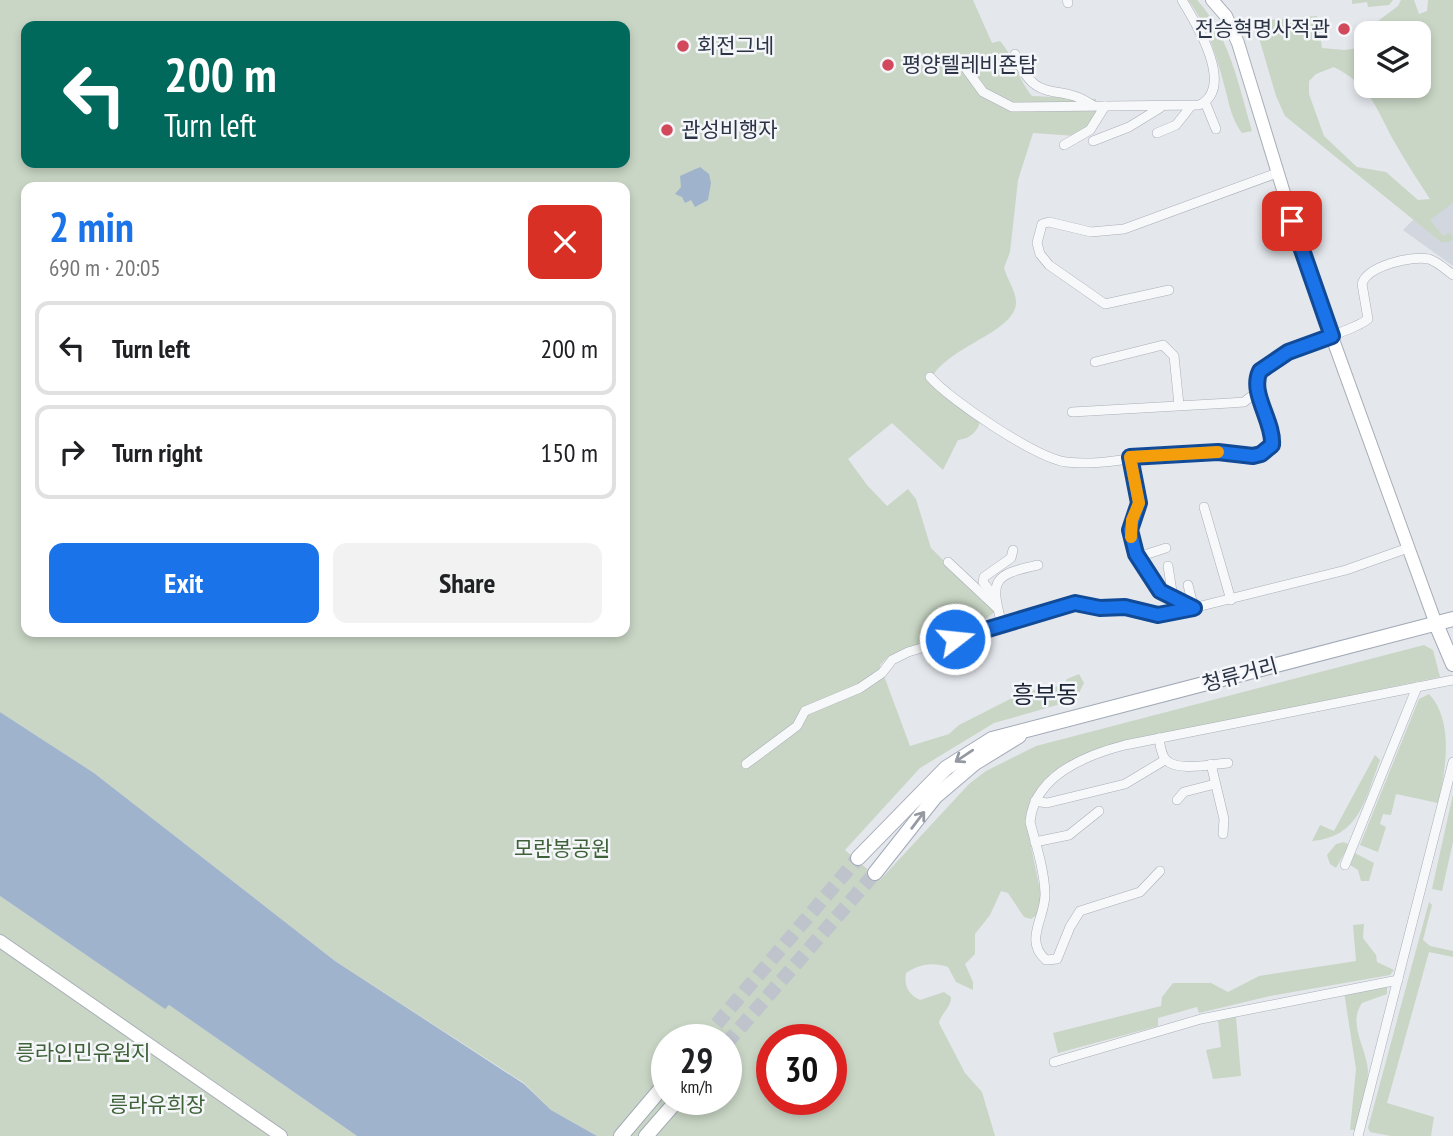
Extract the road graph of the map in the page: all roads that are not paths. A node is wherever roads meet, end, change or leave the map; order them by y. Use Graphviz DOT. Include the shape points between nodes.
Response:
graph roads {
  1 [pos="1182,0"];
  2 [pos="1212,0"];
  3 [pos="1015,54"];
  4 [pos="967,70"];
  5 [pos="1205,102"];
  6 [pos="1093,106"];
  7 [pos="1105,106"];
  8 [pos="1191,106"];
  9 [pos="1161,107"];
  10 [pos="1216,129"];
  11 [pos="1157,133"];
  12 [pos="1093,141"];
  13 [pos="1064,145"];
  14 [pos="1277,173"];
  15 [pos="1453,275"];
  16 [pos="1169,290"];
  17 [pos="1332,336"];
  18 [pos="1096,362"];
  19 [pos="930,377"];
  20 [pos="1258,391"];
  21 [pos="1179,405"];
  22 [pos="1072,412"];
  23 [pos="1130,457"];
  24 [pos="1204,507"];
  25 [pos="1166,548"];
  26 [pos="1408,548"];
  27 [pos="1013,550"];
  28 [pos="1138,557"];
  29 [pos="948,562"];
  30 [pos="1038,565"];
  31 [pos="1168,566"];
  32 [pos="1188,585"];
  33 [pos="994,596"];
  34 [pos="1173,598"];
  35 [pos="1231,600"];
  36 [pos="997,608"];
  37 [pos="1194,608"];
  38 [pos="1453,619"];
  39 [pos="1436,624"];
  40 [pos="1002,625"];
  41 [pos="1453,664"];
  42 [pos="1453,680"];
  43 [pos="1417,687"];
  44 [pos="1027,731"];
  45 [pos="1159,738"];
  46 [pos="1165,760"];
  47 [pos="1228,762"];
  48 [pos="1453,762"];
  49 [pos="746,764"];
  50 [pos="1211,764"];
  51 [pos="1215,784"];
  52 [pos="1177,800"];
  53 [pos="1035,801"];
  54 [pos="1099,811"];
  55 [pos="1223,834"];
  56 [pos="1035,842"];
  57 [pos="858,858"];
  58 [pos="1345,865"];
  59 [pos="1160,872"];
  60 [pos="875,873"];
  61 [pos="0,941"];
  62 [pos="1398,980"];
  63 [pos="1054,1062"];
  64 [pos="651,1100"];
  65 [pos="664,1115"];
  66 [pos="281,1136"];
  67 [pos="621,1136"];
  68 [pos="646,1136"];
  69 [pos="1358,1136"];
  1 -- 5 [label="street" via="1198,25 1214,71 1216,85"];
  2 -- 14 [label="main road" via="1226,16 1238,43"];
  3 -- 6 [label="street" via="1031,82 1042,90"];
  4 -- 6 [label="street" via="983,92 1012,107"];
  5 -- 8 [label="street"];
  5 -- 10 [label="street"];
  6 -- 7 [label="street"];
  7 -- 9 [label="street"];
  7 -- 13 [label="street" via="1090,130"];
  8 -- 9 [label="street"];
  8 -- 11 [label="street" via="1176,125"];
  9 -- 12 [label="street" via="1129,127"];
  14 -- 16 [label="street" via="1124,229 1091,232 1042,224 1037,243 1040,254 1098,302 1113,305"];
  14 -- 17 [label="main road"];
  15 -- 17 [label="street" via="1427,259 1413,258 1369,273 1362,284 1368,319"];
  17 -- 20 [label="street" via="1288,352 1260,371"];
  17 -- 26 [label="main road"];
  18 -- 21 [label="street" via="1163,345 1174,356"];
  19 -- 23 [label="street" via="980,419 1061,461"];
  20 -- 21 [label="street" via="1244,402"];
  20 -- 23 [label="street" via="1272,438 1272,445 1261,454"];
  21 -- 22 [label="street"];
  23 -- 28 [label="street" via="1139,503 1130,530"];
  24 -- 35 [label="street"];
  25 -- 28 [label="street"];
  26 -- 35 [label="street" via="1346,570"];
  26 -- 39 [label="main road"];
  27 -- 33 [label="street" via="1011,558 984,577 982,582"];
  28 -- 34 [label="street" via="1160,591"];
  29 -- 36 [label="street"];
  30 -- 33 [label="street" via="1003,575 994,585"];
  31 -- 34 [label="street"];
  32 -- 37 [label="street"];
  33 -- 36 [label="street"];
  34 -- 37 [label="street"];
  35 -- 37 [label="street"];
  36 -- 40 [label="street"];
  37 -- 40 [label="street" via="1158,615 1075,603"];
  38 -- 39 [label="main road, 청류거리"];
  39 -- 41 [label="main road"];
  39 -- 44 [label="main road, 청류거리"];
  40 -- 49 [label="street" via="892,660 860,688 805,711 797,726"];
  42 -- 43 [label="street"];
  43 -- 45 [label="street"];
  43 -- 58 [label="street"];
  44 -- 57 [label="main road, 청류거리, one-way" via="992,739 957,760"];
  60 -- 44 [label="main road, 청류거리, one-way" via="935,797"];
  45 -- 46 [label="street"];
  45 -- 53 [label="street" via="1081,761 1049,782"];
  46 -- 50 [label="street" via="1179,766"];
  46 -- 53 [label="street" via="1125,784 1047,803"];
  47 -- 50 [label="street"];
  48 -- 62 [label="street"];
  50 -- 51 [label="street"];
  51 -- 52 [label="street" via="1184,792"];
  51 -- 55 [label="street"];
  53 -- 56 [label="street" via="1030,822"];
  54 -- 56 [label="street" via="1069,835"];
  56 -- 59 [label="street" via="1046,896 1035,944 1046,960 1060,957 1080,911 1140,892"];
  61 -- 66 [label="main road"];
  62 -- 63 [label="street" via="1201,1019"];
  62 -- 69 [label="street"];
  64 -- 67 [label="main road"];
  65 -- 68 [label="main road"];
}
